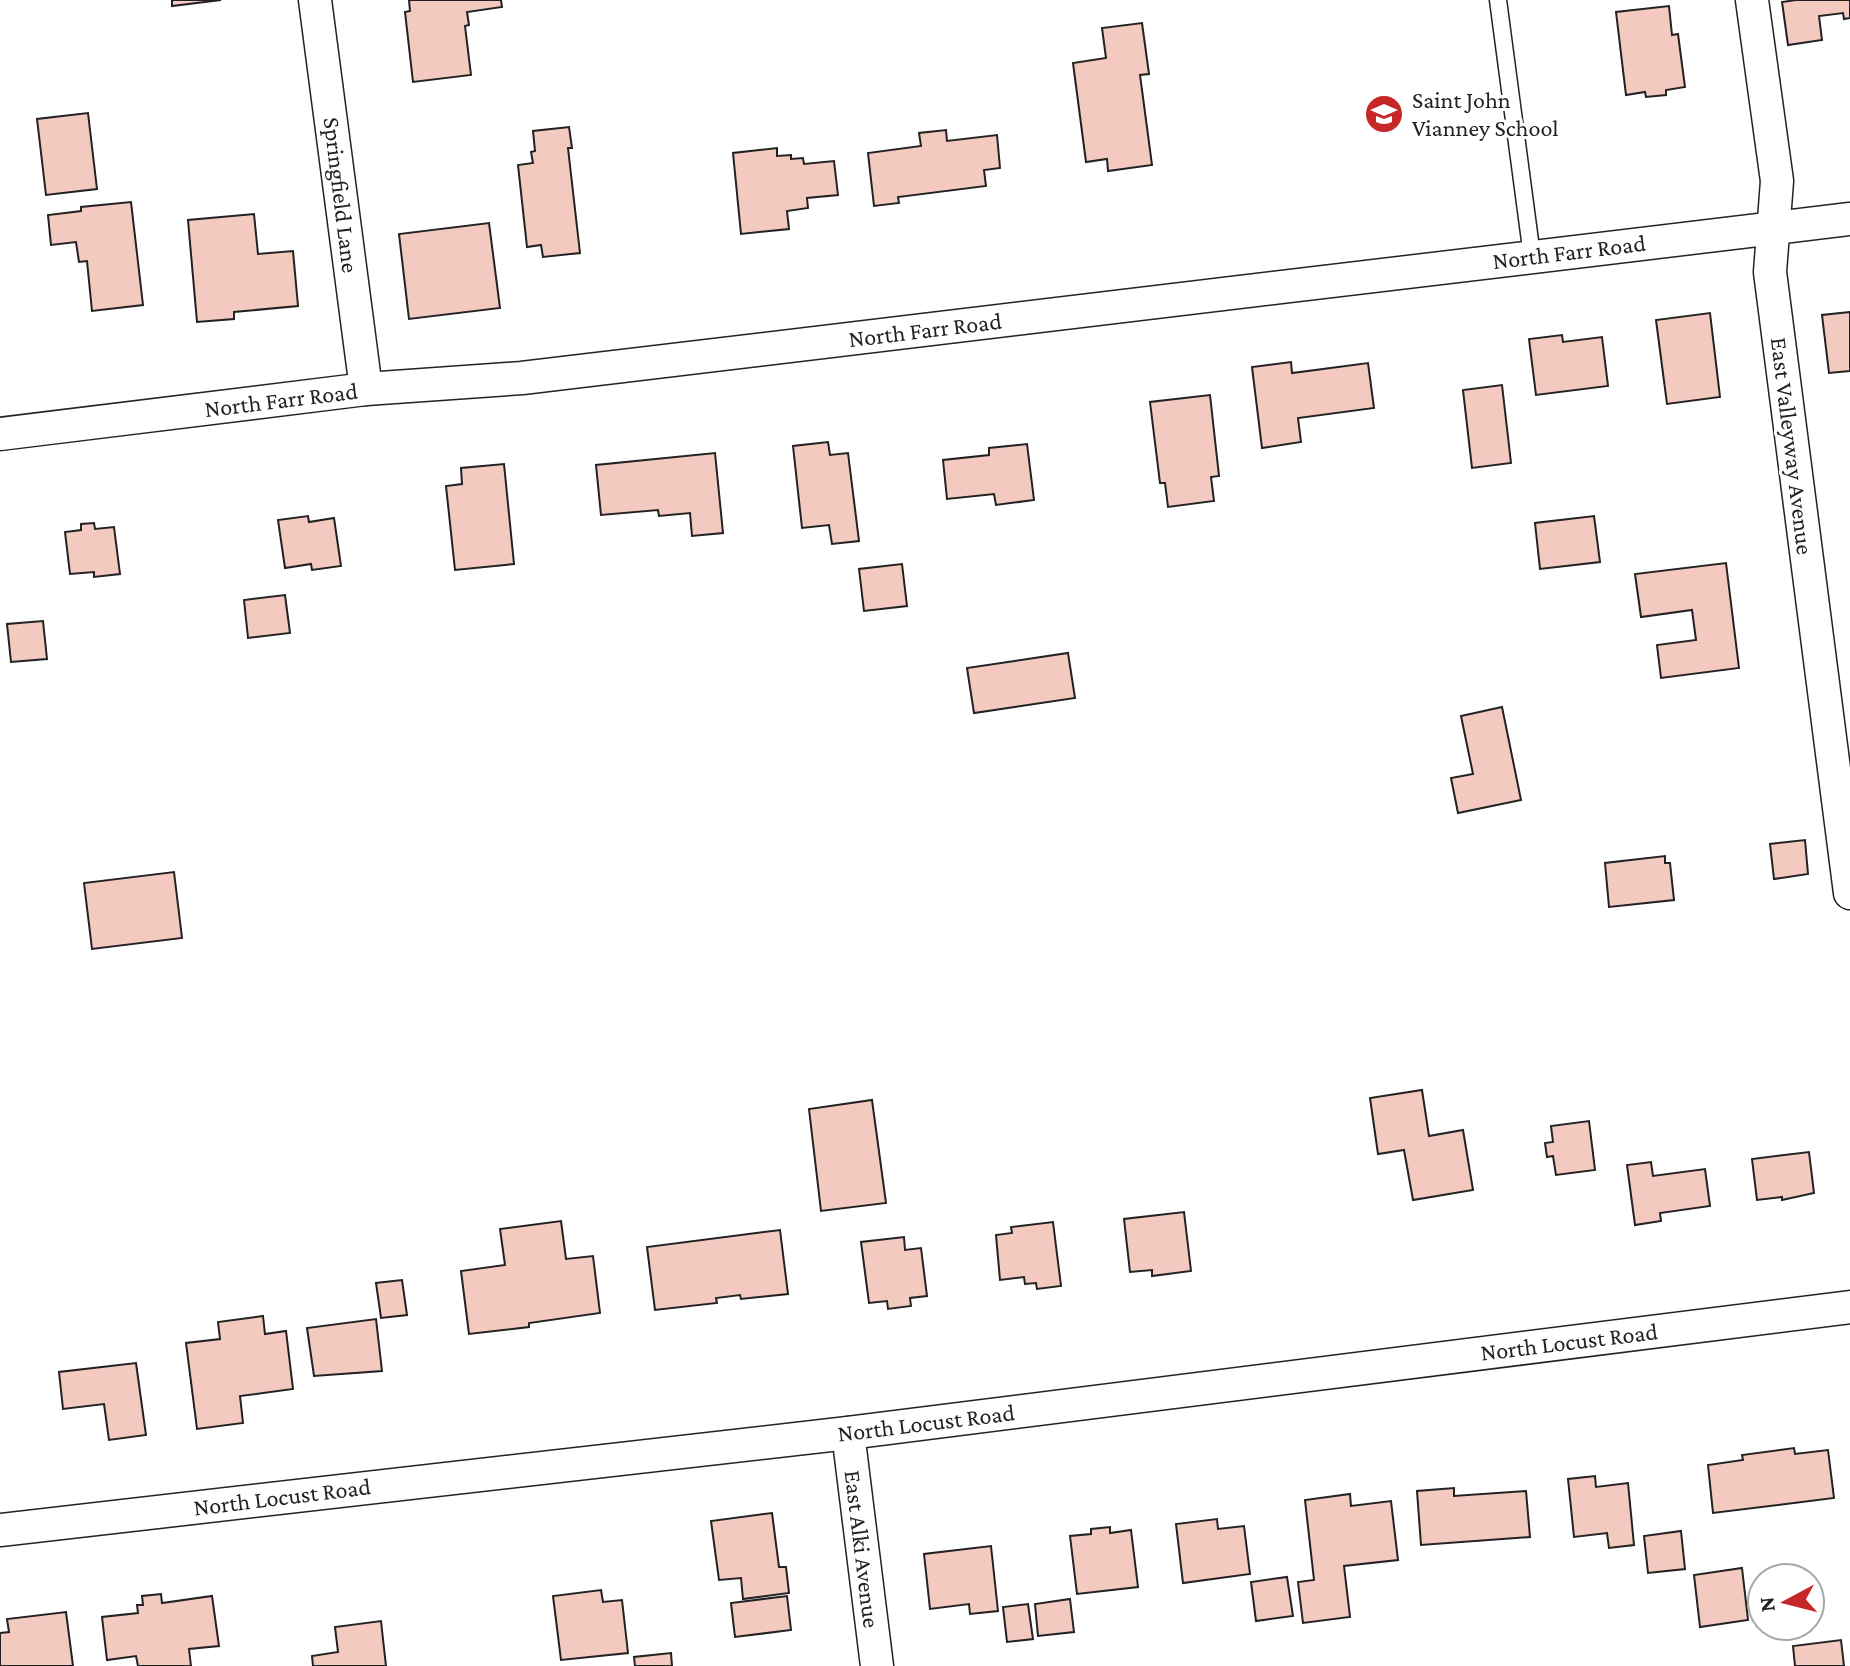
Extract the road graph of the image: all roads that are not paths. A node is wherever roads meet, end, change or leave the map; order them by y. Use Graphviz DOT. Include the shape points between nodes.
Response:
graph roads {
  1 [pos="315,0"];
  2 [pos="1498,0"];
  3 [pos="1752,0"];
  4 [pos="1850,219"];
  5 [pos="1774,227"];
  6 [pos="1532,256"];
  7 [pos="366,389"];
  8 [pos="0,434"];
  9 [pos="1850,893"];
  10 [pos="1850,1307"];
  11 [pos="848,1433"];
  12 [pos="0,1530"];
  13 [pos="877,1666"];
  1 -- 7 [label="street, Springfield Lane"];
  2 -- 6 [label="lane"];
  3 -- 5 [label="street, East Valleyway Avenue" via="1777,181"];
  4 -- 5 [label="street, North Farr Road"];
  5 -- 6 [label="street, North Farr Road"];
  5 -- 9 [label="street, East Valleyway Avenue" via="1770,272"];
  6 -- 7 [label="street, North Farr Road" via="522,378"];
  7 -- 8 [label="street, North Farr Road"];
  10 -- 11 [label="street, North Locust Road"];
  11 -- 12 [label="street, North Locust Road"];
  11 -- 13 [label="street, East Alki Avenue"];
}
